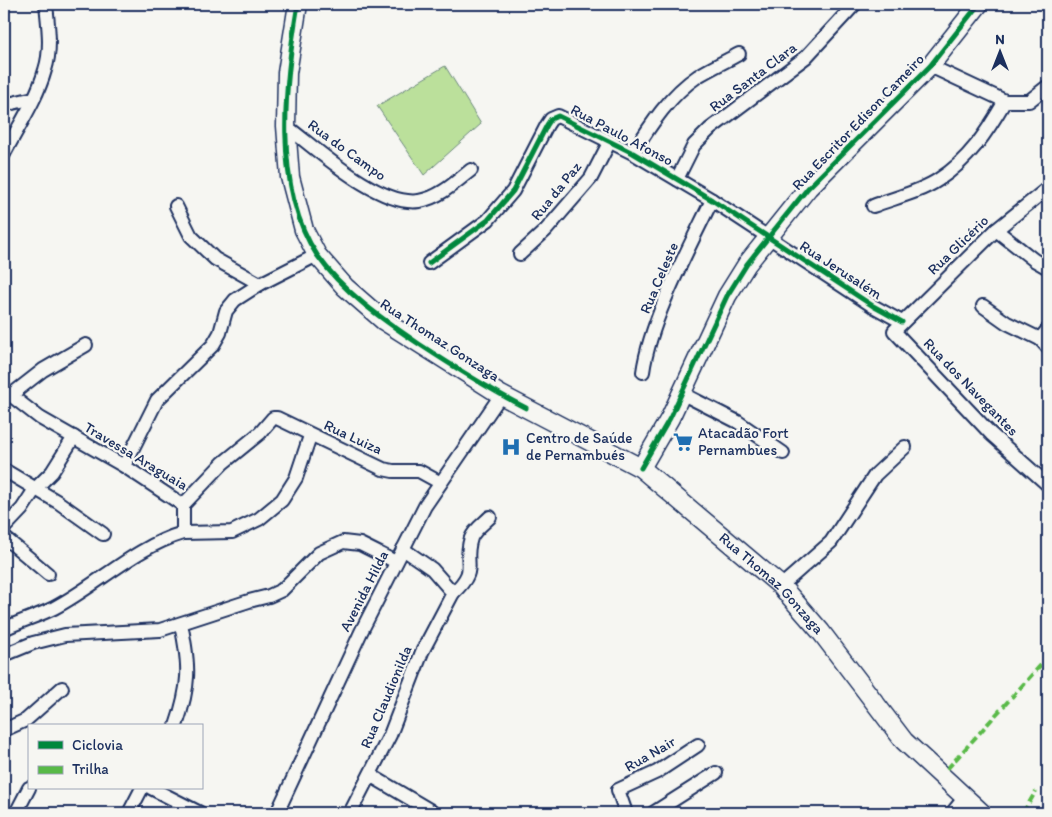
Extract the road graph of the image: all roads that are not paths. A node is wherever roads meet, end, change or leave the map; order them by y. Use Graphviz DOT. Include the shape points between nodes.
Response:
graph roads {
  1 [pos="46,4"];
  2 [pos="298,4"];
  3 [pos="855,4"];
  4 [pos="979,4"];
  5 [pos="739,54"];
  6 [pos="930,66"];
  7 [pos="1047,89"];
  8 [pos="34,98"];
  9 [pos="1005,101"];
  10 [pos="4,105"];
  11 [pos="286,126"];
  12 [pos="609,143"];
  13 [pos="633,153"];
  14 [pos="4,154"];
  15 [pos="471,170"];
  16 [pos="677,179"];
  17 [pos="1048,188"];
  18 [pos="712,200"];
  19 [pos="176,206"];
  20 [pos="873,206"];
  21 [pos="996,230"];
  22 [pos="768,237"];
  23 [pos="520,254"];
  24 [pos="317,255"];
  25 [pos="429,263"];
  26 [pos="1048,268"];
  27 [pos="260,284"];
  28 [pos="983,306"];
  29 [pos="898,326"];
  30 [pos="1045,339"];
  31 [pos="86,345"];
  32 [pos="644,372"];
  33 [pos="7,392"];
  34 [pos="681,393"];
  35 [pos="500,395"];
  36 [pos="260,433"];
  37 [pos="310,436"];
  38 [pos="74,437"];
  39 [pos="905,447"];
  40 [pos="783,453"];
  41 [pos="124,466"];
  42 [pos="641,468"];
  43 [pos="4,470"];
  44 [pos="440,482"];
  45 [pos="1048,485"];
  46 [pos="36,489"];
  47 [pos="183,505"];
  48 [pos="490,517"];
  49 [pos="5,525"];
  50 [pos="183,533"];
  51 [pos="103,534"];
  52 [pos="4,537"];
  53 [pos="403,549"];
  54 [pos="396,562"];
  55 [pos="48,574"];
  56 [pos="782,586"];
  57 [pos="453,593"];
  58 [pos="181,624"];
  59 [pos="4,628"];
  60 [pos="5,651"];
  61 [pos="62,688"];
  62 [pos="30,723"];
  63 [pos="177,724"];
  64 [pos="4,730"];
  65 [pos="698,745"];
  66 [pos="716,773"];
  67 [pos="370,776"];
  68 [pos="28,790"];
  69 [pos="141,790"];
  70 [pos="144,790"];
  71 [pos="965,797"];
  72 [pos="430,811"];
  73 [pos="16,813"];
  74 [pos="129,813"];
  75 [pos="200,813"];
  76 [pos="277,813"];
  77 [pos="350,813"];
  78 [pos="626,813"];
  79 [pos="654,813"];
  80 [pos="952,813"];
  81 [pos="982,813"];
  1 -- 8 [label="street" via="49,33 46,69"];
  2 -- 11 [label="main road, Rua Thomaz Gonzaga" via="287,73"];
  3 -- 16 [label="street, Rua Santa Clara" via="806,58 710,129 694,145"];
  4 -- 6 [label="main road, Rua Escritor Edison Cameiro"];
  5 -- 13 [label="street" via="700,74 674,96 650,124"];
  6 -- 9 [label="street"];
  6 -- 22 [label="main road, Rua Escritor Edison Cameiro" via="808,188"];
  7 -- 9 [label="street" via="1029,101"];
  8 -- 10 [label="street"];
  8 -- 14 [label="street"];
  9 -- 20 [label="street" via="986,134 965,159 937,181"];
  11 -- 15 [label="street, Rua do Campo" via="364,183 395,200 420,201 433,196"];
  11 -- 24 [label="main road, Rua Thomaz Gonzaga" via="290,177 296,204 304,230"];
  12 -- 13 [label="street, Rua Paulo Afonso"];
  12 -- 23 [label="street, Rua da Paz" via="591,178 546,230"];
  12 -- 25 [label="street, Rua Paulo Afonso" via="565,118 554,116 513,191 488,220"];
  13 -- 16 [label="street, Rua Paulo Afonso"];
  16 -- 18 [label="street, Rua Paulo Afonso"];
  17 -- 21 [label="street, Rua Glicério"];
  18 -- 22 [label="street, Rua Paulo Afonso"];
  18 -- 32 [label="street, Rua Celeste" via="654,331 646,353"];
  19 -- 27 [label="street" via="191,236 215,259"];
  21 -- 26 [label="street"];
  21 -- 29 [label="street, Rua Glicério"];
  22 -- 29 [label="street, Rua Jerusalém"];
  22 -- 34 [label="main road, Rua Escritor Edison Cameiro" via="727,296"];
  24 -- 27 [label="street"];
  24 -- 35 [label="main road, Rua Thomaz Gonzaga" via="345,287 384,321"];
  27 -- 41 [label="street" via="235,300 226,312 213,345 157,400"];
  28 -- 30 [label="street" via="1007,323"];
  29 -- 45 [label="street, Rua dos Navegantes" via="991,434"];
  31 -- 33 [label="street, Travessa Araguaia"];
  33 -- 38 [label="street, Travessa Araguaia" via="40,418"];
  34 -- 40 [label="street" via="738,422"];
  34 -- 42 [label="main road, Rua Escritor Edison Cameiro"];
  35 -- 42 [label="main road, Rua Thomaz Gonzaga"];
  35 -- 44 [label="street, Avenida Hilda"];
  36 -- 37 [label="street, Rua Luiza" via="273,418 277,418"];
  36 -- 47 [label="street, Travessa Araguaia" via="223,463"];
  37 -- 44 [label="street, Rua Luiza" via="382,469 419,471"];
  37 -- 50 [label="street" via="296,478 282,500 259,519 232,532"];
  38 -- 41 [label="street, Travessa Araguaia"];
  38 -- 46 [label="street" via="52,472"];
  39 -- 56 [label="street" via="875,475 831,542"];
  41 -- 47 [label="street, Travessa Araguaia"];
  42 -- 56 [label="main road, Rua Thomaz Gonzaga"];
  43 -- 46 [label="street"];
  44 -- 53 [label="street, Avenida Hilda"];
  46 -- 49 [label="street"];
  46 -- 51 [label="street"];
  47 -- 50 [label="street"];
  48 -- 57 [label="street, Rua Claudionilda" via="472,537 466,582"];
  50 -- 59 [label="street" via="163,539 52,609"];
  52 -- 55 [label="street"];
  53 -- 54 [label="street, Avenida Hilda"];
  53 -- 57 [label="street" via="432,569"];
  54 -- 58 [label="street" via="360,544 334,544 277,594"];
  54 -- 76 [label="street, Avenida Hilda"];
  56 -- 71 [label="main road, Rua Thomaz Gonzaga" via="904,741"];
  57 -- 67 [label="street, Rua Claudionilda" via="422,652 390,735"];
  58 -- 60 [label="street" via="140,633 66,635"];
  58 -- 63 [label="street" via="188,670 187,689"];
  61 -- 62 [label="street"];
  62 -- 64 [label="street"];
  65 -- 78 [label="street, Rua Nair" via="657,772 618,790"];
  66 -- 79 [label="street"];
  67 -- 72 [label="street"];
  67 -- 77 [label="street, Rua Claudionilda"];
  68 -- 73 [label="street"];
  69 -- 74 [label="street"];
  70 -- 75 [label="street"];
  71 -- 80 [label="street"];
  71 -- 81 [label="main road, Rua Thomaz Gonzaga"];
}
